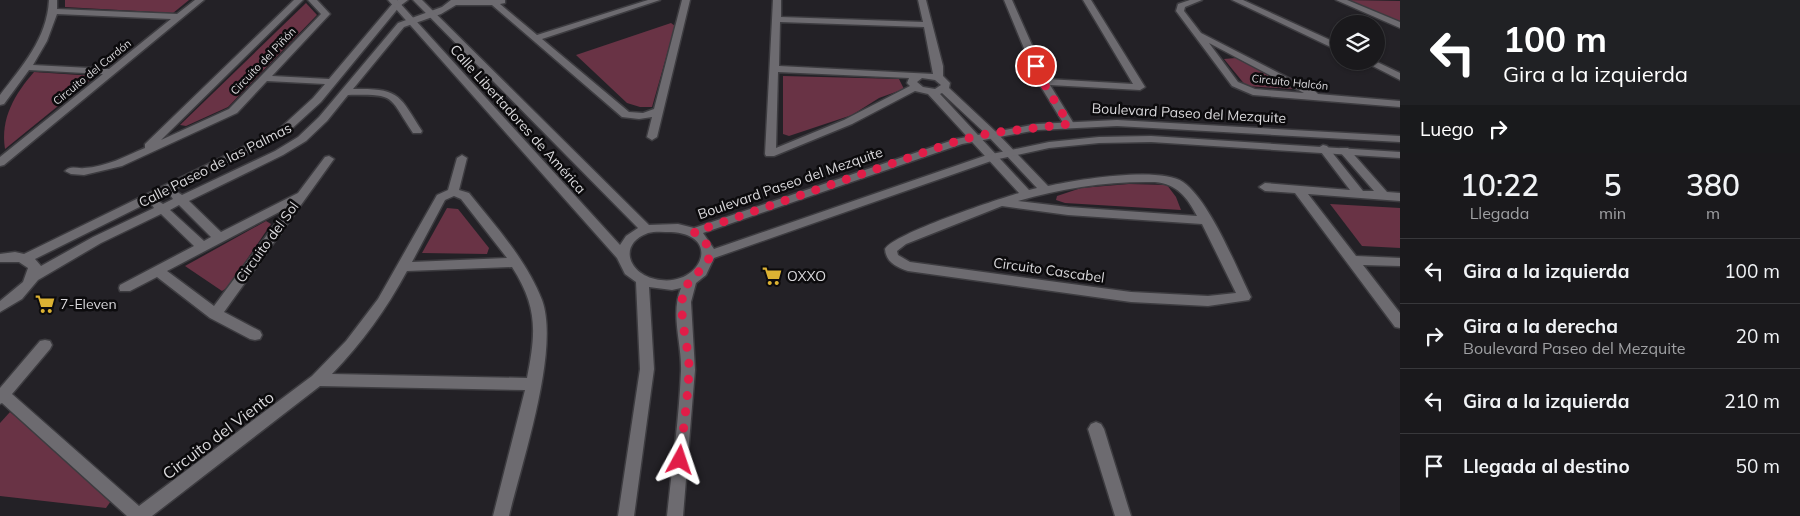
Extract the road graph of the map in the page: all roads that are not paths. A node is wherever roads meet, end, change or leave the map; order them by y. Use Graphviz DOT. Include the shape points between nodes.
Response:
graph roads {
  1 [pos="53,0"];
  2 [pos="200,0"];
  3 [pos="298,0"];
  4 [pos="312,0"];
  5 [pos="417,0"];
  6 [pos="656,0"];
  7 [pos="686,0"];
  8 [pos="777,0"];
  9 [pos="922,0"];
  10 [pos="1008,0"];
  11 [pos="1087,0"];
  12 [pos="1198,0"];
  13 [pos="1236,0"];
  14 [pos="1340,0"];
  15 [pos="398,1"];
  16 [pos="455,1"];
  17 [pos="499,1"];
  18 [pos="54,11"];
  19 [pos="430,13"];
  20 [pos="178,18"];
  21 [pos="411,19"];
  22 [pos="776,19"];
  23 [pos="928,25"];
  24 [pos="1400,25"];
  25 [pos="1199,34"];
  26 [pos="536,38"];
  27 [pos="1330,44"];
  28 [pos="26,66"];
  29 [pos="774,69"];
  30 [pos="1385,70"];
  31 [pos="364,71"];
  32 [pos="111,72"];
  33 [pos="267,75"];
  34 [pos="337,76"];
  35 [pos="916,76"];
  36 [pos="938,77"];
  37 [pos="1400,77"];
  38 [pos="1043,82"];
  39 [pos="916,87"];
  40 [pos="944,89"];
  41 [pos="347,92"];
  42 [pos="932,92"];
  43 [pos="1320,97"];
  44 [pos="317,100"];
  45 [pos="0,102"];
  46 [pos="339,102"];
  47 [pos="1400,104"];
  48 [pos="659,110"];
  49 [pos="1069,124"];
  50 [pos="417,132"];
  51 [pos="991,133"];
  52 [pos="652,137"];
  53 [pos="972,137"];
  54 [pos="1400,139"];
  55 [pos="1322,148"];
  56 [pos="1344,150"];
  57 [pos="141,153"];
  58 [pos="1010,153"];
  59 [pos="1400,154"];
  60 [pos="462,158"];
  61 [pos="991,158"];
  62 [pos="329,159"];
  63 [pos="0,163"];
  64 [pos="72,171"];
  65 [pos="1265,187"];
  66 [pos="169,188"];
  67 [pos="1045,190"];
  68 [pos="1299,190"];
  69 [pos="453,192"];
  70 [pos="1026,194"];
  71 [pos="1360,194"];
  72 [pos="300,196"];
  73 [pos="1384,196"];
  74 [pos="1400,197"];
  75 [pos="150,198"];
  76 [pos="181,200"];
  77 [pos="1000,202"];
  78 [pos="163,209"];
  79 [pos="1205,220"];
  80 [pos="646,229"];
  81 [pos="694,232"];
  82 [pos="220,239"];
  83 [pos="203,248"];
  84 [pos="709,255"];
  85 [pos="623,257"];
  86 [pos="0,258"];
  87 [pos="24,259"];
  88 [pos="1352,260"];
  89 [pos="515,262"];
  90 [pos="1400,262"];
  91 [pos="404,267"];
  92 [pos="158,271"];
  93 [pos="34,276"];
  94 [pos="691,280"];
  95 [pos="642,281"];
  96 [pos="125,288"];
  97 [pos="0,307"];
  98 [pos="216,314"];
  99 [pos="1400,323"];
  100 [pos="255,335"];
  101 [pos="45,345"];
  102 [pos="317,380"];
  103 [pos="534,384"];
  104 [pos="2,396"];
  105 [pos="1096,429"];
  106 [pos="139,516"];
  107 [pos="501,516"];
  108 [pos="626,516"];
  109 [pos="675,516"];
  110 [pos="1123,516"];
  1 -- 18 [label="street"];
  2 -- 20 [label="street, Circuito del Cardón"];
  3 -- 57 [label="street"];
  4 -- 33 [label="street, Circuito del Piñón" via="326,14"];
  5 -- 19 [label="street, Calle Libertadores de América"];
  6 -- 26 [label="street"];
  7 -- 48 [label="street"];
  8 -- 22 [label="street"];
  9 -- 23 [label="street"];
  10 -- 38 [label="street"];
  11 -- 38 [label="street" via="1140,87"];
  12 -- 25 [label="street, Circuito Halcón" via="1179,8"];
  13 -- 27 [label="street"];
  14 -- 24 [label="street"];
  15 -- 21 [label="street, Calle Libertadores de América"];
  15 -- 34 [label="street, Calle Paseo de las Palmas"];
  16 -- 17 [label="street"];
  16 -- 19 [label="street, Calle Paseo de las Palmas"];
  17 -- 26 [label="street"];
  18 -- 20 [label="street"];
  18 -- 28 [label="street" via="43,40"];
  19 -- 21 [label="street, Calle Paseo de las Palmas"];
  19 -- 80 [label="street, Calle Libertadores de América"];
  20 -- 32 [label="street, Circuito del Cardón"];
  21 -- 31 [label="street, Calle Paseo de las Palmas" via="393,33"];
  21 -- 85 [label="street, Calle Libertadores de América"];
  22 -- 23 [label="street"];
  22 -- 29 [label="street"];
  23 -- 36 [label="street"];
  25 -- 43 [label="street"];
  25 -- 43 [label="street, Circuito Halcón" via="1235,84 1243,89"];
  26 -- 48 [label="street" via="626,115 644,117"];
  28 -- 32 [label="street"];
  28 -- 45 [label="street"];
  29 -- 35 [label="street"];
  29 -- 39 [label="street" via="770,154 848,122"];
  30 -- 37 [label="street"];
  31 -- 34 [label="street"];
  31 -- 41 [label="street, Calle Paseo de las Palmas"];
  32 -- 63 [label="street, Circuito del Cardón"];
  33 -- 34 [label="street"];
  33 -- 57 [label="street, Circuito del Piñón" via="232,111"];
  34 -- 44 [label="street, Calle Paseo de las Palmas"];
  35 -- 36 [label="street"];
  35 -- 39 [label="street" via="912,83"];
  36 -- 40 [label="street" via="945,83"];
  38 -- 49 [label="street"];
  39 -- 42 [label="street"];
  40 -- 42 [label="street"];
  40 -- 51 [label="street"];
  41 -- 46 [label="street, Calle Paseo de las Palmas"];
  41 -- 50 [label="street" via="392,96 398,100"];
  42 -- 53 [label="street"];
  43 -- 47 [label="street, Circuito Halcón"];
  44 -- 46 [label="street"];
  44 -- 66 [label="street, Calle Paseo de las Palmas" via="266,142"];
  46 -- 76 [label="street, Calle Paseo de las Palmas" via="294,144"];
  48 -- 52 [label="street"];
  49 -- 51 [label="street, Boulevard Paseo del Mezquite"];
  49 -- 54 [label="street, Boulevard Paseo del Mezquite" via="1164,125"];
  51 -- 53 [label="street, Boulevard Paseo del Mezquite"];
  51 -- 58 [label="street"];
  53 -- 61 [label="street"];
  53 -- 81 [label="street, Boulevard Paseo del Mezquite"];
  55 -- 56 [label="street, Boulevard Paseo del Mezquite"];
  55 -- 58 [label="street, Boulevard Paseo del Mezquite" via="1151,139 1099,140"];
  55 -- 71 [label="street"];
  56 -- 59 [label="street, Boulevard Paseo del Mezquite"];
  56 -- 73 [label="street"];
  57 -- 64 [label="street, Circuito del Piñón" via="105,168"];
  58 -- 61 [label="street, Boulevard Paseo del Mezquite"];
  58 -- 67 [label="street"];
  60 -- 69 [label="street"];
  61 -- 70 [label="street"];
  61 -- 84 [label="street, Boulevard Paseo del Mezquite"];
  62 -- 72 [label="street"];
  65 -- 68 [label="street"];
  66 -- 75 [label="street, Calle Paseo de las Palmas"];
  66 -- 76 [label="street"];
  67 -- 70 [label="street, Circuito Cascabel"];
  67 -- 79 [label="street, Circuito Cascabel" via="1131,178 1166,180 1186,190"];
  68 -- 71 [label="street"];
  68 -- 88 [label="street"];
  69 -- 89 [label="street" via="465,196"];
  69 -- 91 [label="street, Circuito del Viento" via="441,198"];
  70 -- 77 [label="street, Circuito Cascabel"];
  71 -- 73 [label="street"];
  72 -- 82 [label="street, Circuito del Sol"];
  72 -- 98 [label="street, Circuito del Sol"];
  73 -- 74 [label="street"];
  75 -- 78 [label="street"];
  75 -- 87 [label="street, Calle Paseo de las Palmas"];
  76 -- 78 [label="street, Calle Paseo de las Palmas"];
  76 -- 82 [label="street"];
  77 -- 79 [label="street, Circuito Cascabel" via="1078,212"];
  77 -- 79 [label="street, Circuito Cascabel" via="902,241 891,249 891,255 908,266 1131,297 1208,301 1244,297"];
  78 -- 83 [label="street"];
  78 -- 93 [label="street, Calle Paseo de las Palmas" via="97,240"];
  80 -- 81 [label="street"];
  80 -- 85 [label="street" via="629,240"];
  81 -- 84 [label="street" via="708,246"];
  82 -- 83 [label="street, Circuito del Sol"];
  83 -- 92 [label="street, Circuito del Sol"];
  84 -- 94 [label="street" via="704,269"];
  85 -- 95 [label="street" via="628,270"];
  86 -- 87 [label="street"];
  87 -- 93 [label="street" via="30,260 35,267"];
  88 -- 90 [label="street"];
  88 -- 99 [label="street"];
  89 -- 91 [label="street"];
  89 -- 103 [label="street" via="541,319"];
  91 -- 102 [label="street, Circuito del Viento" via="383,303 351,345"];
  92 -- 96 [label="street, Circuito del Sol"];
  92 -- 98 [label="street"];
  93 -- 97 [label="street, Calle Paseo de las Palmas" via="22,292"];
  94 -- 95 [label="street" via="671,286"];
  94 -- 109 [label="street" via="684,291 682,304 689,367"];
  95 -- 108 [label="street" via="647,369"];
  98 -- 100 [label="street"];
  101 -- 104 [label="street"];
  102 -- 103 [label="street"];
  102 -- 106 [label="street, Circuito del Viento"];
  103 -- 107 [label="street"];
  104 -- 106 [label="street"];
  105 -- 110 [label="street"];
}
